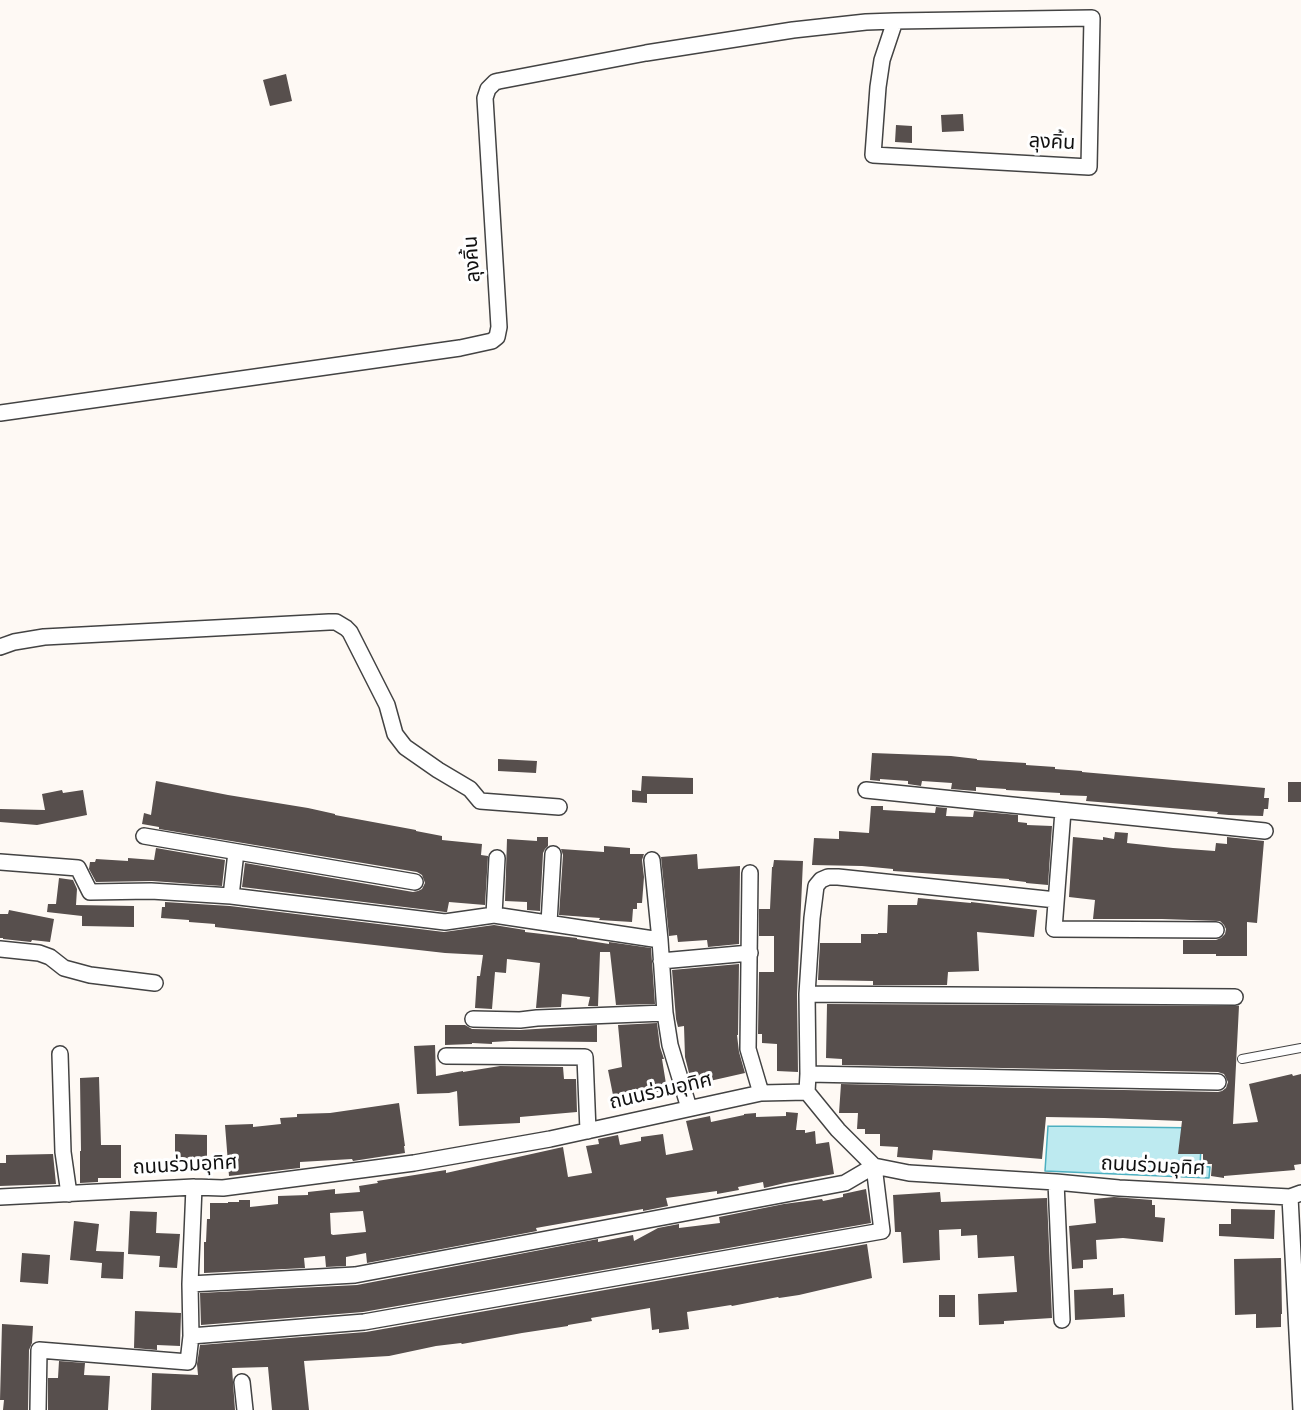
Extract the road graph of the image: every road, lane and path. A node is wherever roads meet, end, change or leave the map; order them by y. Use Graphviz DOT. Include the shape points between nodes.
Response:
graph roads {
  1 [pos="895,21"];
  2 [pos="0,413"];
  3 [pos="0,647"];
  4 [pos="866,790"];
  5 [pos="559,807"];
  6 [pos="1063,811"];
  7 [pos="1265,831"];
  8 [pos="144,836"];
  9 [pos="236,852"];
  10 [pos="553,854"];
  11 [pos="497,858"];
  12 [pos="652,860"];
  13 [pos="0,862"];
  14 [pos="750,873"];
  15 [pos="415,882"];
  16 [pos="231,896"];
  17 [pos="1056,900"];
  18 [pos="495,915"];
  19 [pos="549,923"];
  20 [pos="1216,930"];
  21 [pos="660,940"];
  22 [pos="0,949"];
  23 [pos="750,953"];
  24 [pos="661,961"];
  25 [pos="155,983"];
  26 [pos="807,994"];
  27 [pos="1235,997"];
  28 [pos="665,1013"];
  29 [pos="473,1019"];
  30 [pos="1301,1048"];
  31 [pos="60,1054"];
  32 [pos="446,1056"];
  33 [pos="1242,1059"];
  34 [pos="808,1074"];
  35 [pos="1218,1082"];
  36 [pos="807,1092"];
  37 [pos="761,1093"];
  38 [pos="689,1108"];
  39 [pos="588,1131"];
  40 [pos="874,1166"];
  41 [pos="1056,1182"];
  42 [pos="194,1187"];
  43 [pos="69,1194"];
  44 [pos="1296,1195"];
  45 [pos="0,1197"];
  46 [pos="190,1284"];
  47 [pos="1062,1320"];
  48 [pos="191,1336"];
  49 [pos="242,1382"];
  50 [pos="38,1410"];
  51 [pos="245,1410"];
  52 [pos="1300,1410"];
  1 -- 1 [label="street, ลุงคิ้น" via="1092,18 1089,167 873,155 882,60"];
  1 -- 2 [label="street, ลุงคิ้น" via="782,32 495,82 485,98 499,327 497,338 492,341"];
  3 -- 5 [label="street" via="44,637 336,622 350,632 387,705 395,734 405,747 470,789 480,801"];
  4 -- 6 [label="street"];
  6 -- 7 [label="street"];
  6 -- 17 [label="street"];
  8 -- 9 [label="street"];
  9 -- 15 [label="street"];
  9 -- 16 [label="street"];
  10 -- 19 [label="street"];
  11 -- 18 [label="street"];
  12 -- 21 [label="street"];
  13 -- 16 [label="street" via="78,868 90,892"];
  14 -- 23 [label="street"];
  16 -- 18 [label="street" via="445,922"];
  17 -- 20 [label="street" via="1054,929"];
  17 -- 26 [label="street" via="824,878 815,890"];
  18 -- 19 [label="street"];
  19 -- 21 [label="street"];
  21 -- 24 [label="street"];
  22 -- 25 [label="street" via="39,953 64,968 90,975"];
  23 -- 24 [label="street"];
  23 -- 37 [label="street" via="748,1049"];
  24 -- 28 [label="street"];
  26 -- 27 [label="street"];
  26 -- 34 [label="street"];
  28 -- 29 [label="street"];
  28 -- 38 [label="street"];
  30 -- 33 [label="lane"];
  31 -- 43 [label="street" via="63,1152"];
  32 -- 39 [label="street" via="585,1057"];
  34 -- 35 [label="street"];
  34 -- 36 [label="street"];
  36 -- 37 [label="street, ถนนร่วมอุทิศ"];
  36 -- 40 [label="street"];
  37 -- 38 [label="street, ถนนร่วมอุทิศ"];
  38 -- 39 [label="street, ถนนร่วมอุทิศ"];
  39 -- 42 [label="street, ถนนร่วมอุทิศ" via="414,1163 223,1188"];
  40 -- 41 [label="street, ถนนร่วมอุทิศ" via="909,1173"];
  40 -- 46 [label="street" via="845,1183 355,1275"];
  40 -- 48 [label="street" via="882,1231 364,1322"];
  41 -- 44 [label="street, ถนนร่วมอุทิศ"];
  41 -- 47 [label="street"];
  42 -- 43 [label="street, ถนนร่วมอุทิศ"];
  42 -- 46 [label="street"];
  43 -- 45 [label="street, ถนนร่วมอุทิศ"];
  44 -- 52 [label="street"];
  46 -- 48 [label="street"];
  48 -- 50 [label="street" via="188,1362 39,1350"];
  49 -- 51 [label="street"];
}
